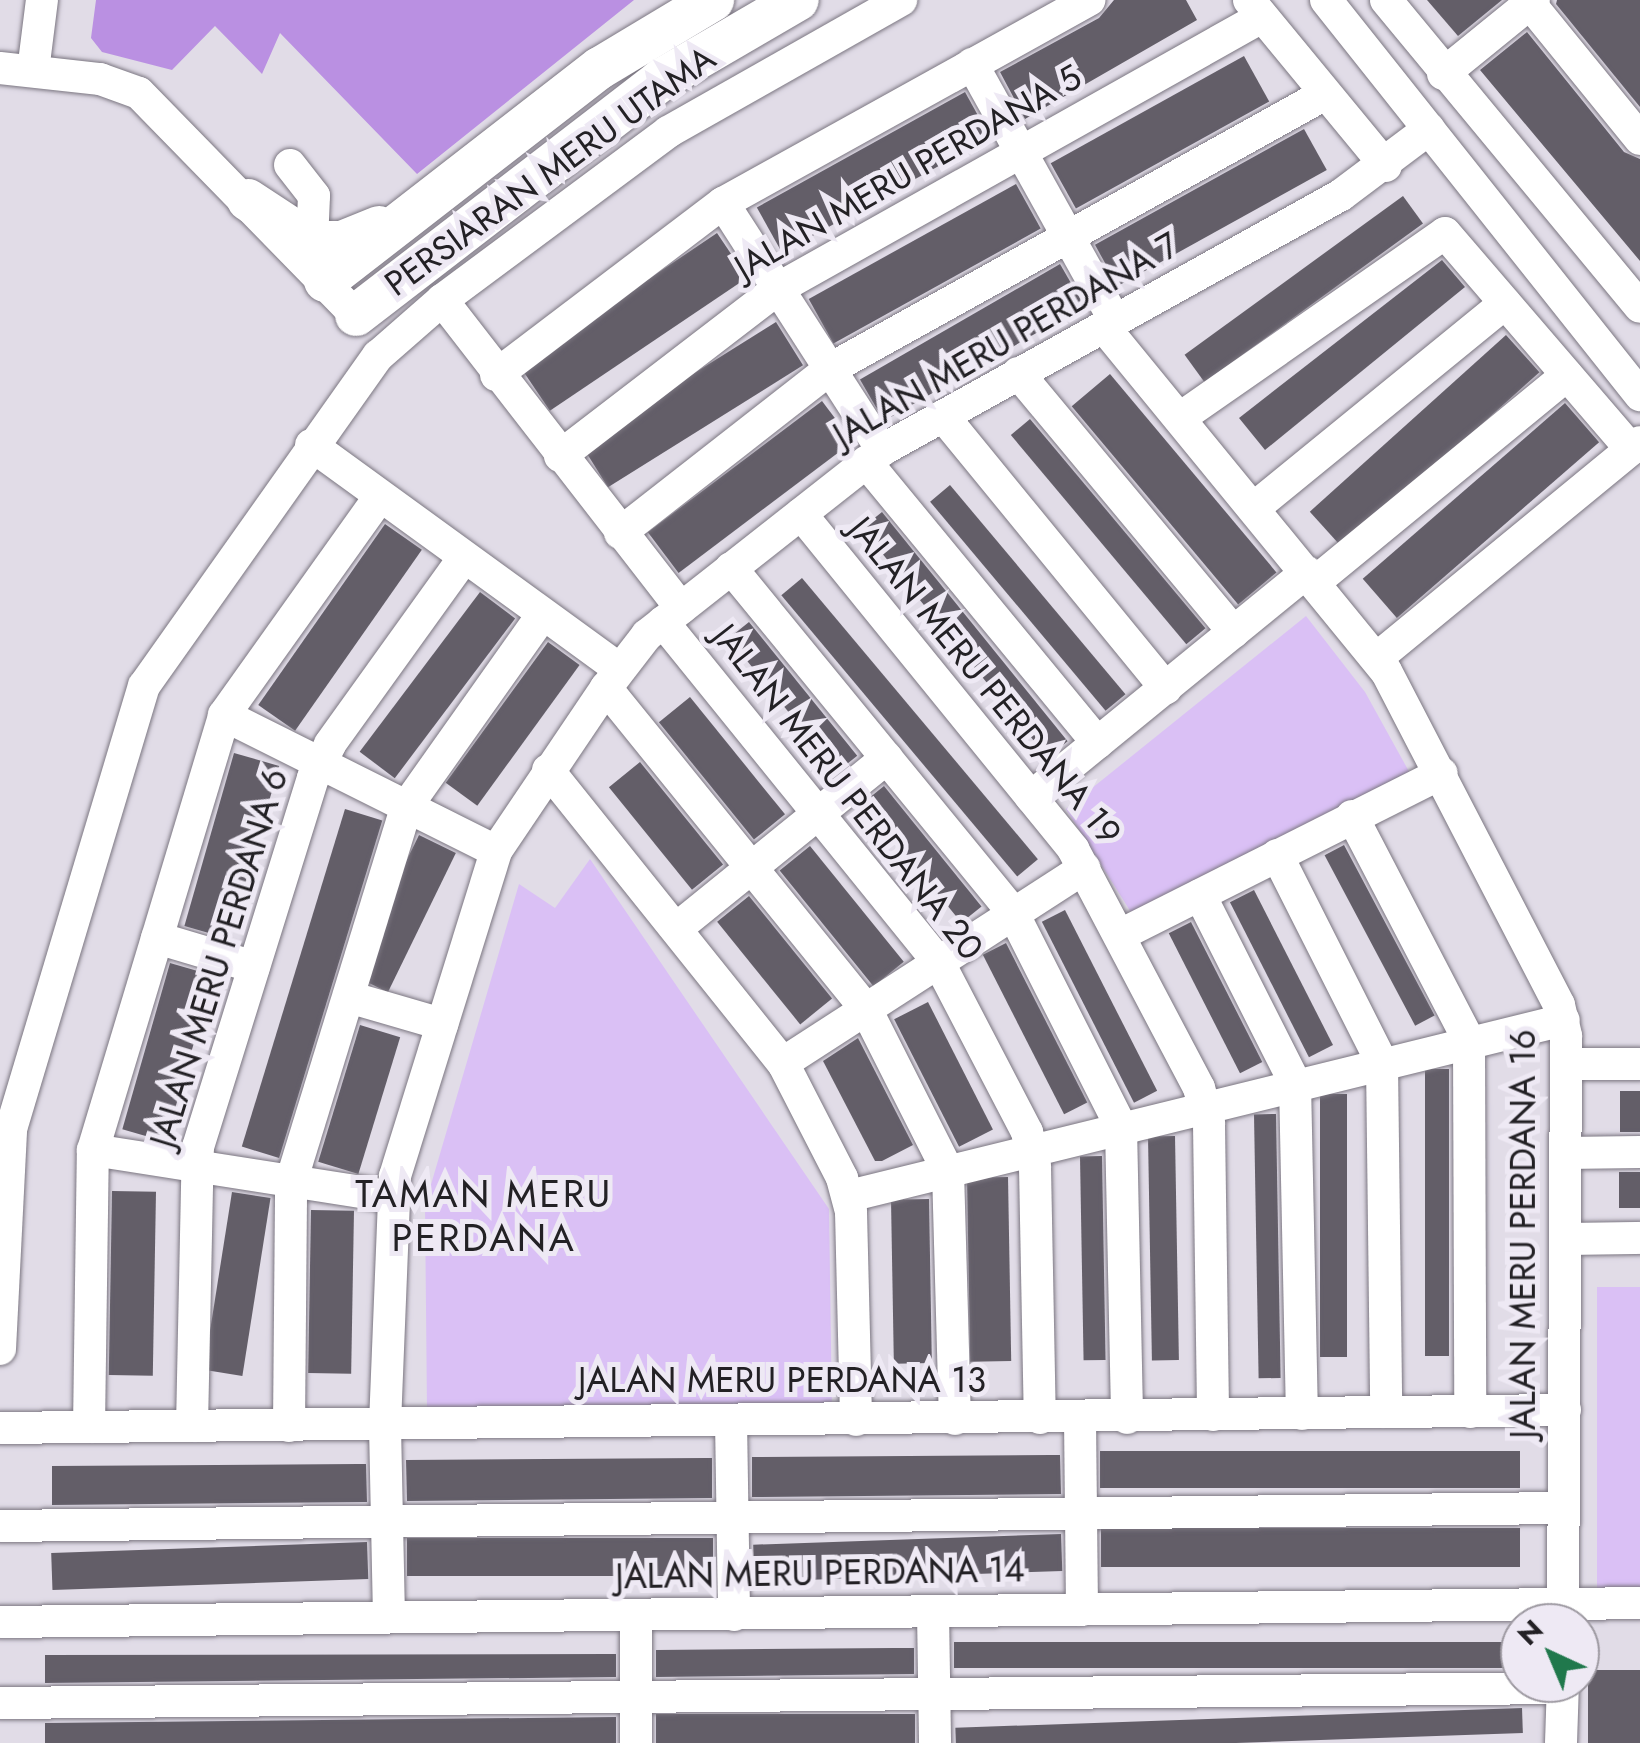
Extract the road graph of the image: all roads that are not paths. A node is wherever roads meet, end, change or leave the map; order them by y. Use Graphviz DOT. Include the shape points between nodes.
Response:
graph roads {
  1 [pos="42,0"];
  2 [pos="713,0"];
  3 [pos="902,0"];
  4 [pos="1089,0"];
  5 [pos="1326,0"];
  6 [pos="1386,0"];
  7 [pos="1530,1"];
  8 [pos="777,5"];
  9 [pos="1256,8"];
  10 [pos="972,64"];
  11 [pos="0,68"];
  12 [pos="33,72"];
  13 [pos="1443,74"];
  14 [pos="1325,94"];
  15 [pos="1429,129"];
  16 [pos="1640,139"];
  17 [pos="1022,150"];
  18 [pos="290,165"];
  19 [pos="1386,166"];
  20 [pos="248,200"];
  21 [pos="723,203"];
  22 [pos="1068,236"];
  23 [pos="318,262"];
  24 [pos="779,288"];
  25 [pos="1636,294"];
  26 [pos="442,300"];
  27 [pos="1505,303"];
  28 [pos="356,315"];
  29 [pos="1109,324"];
  30 [pos="1583,328"];
  31 [pos="830,369"];
  32 [pos="1018,373"];
  33 [pos="496,375"];
  34 [pos="1567,376"];
  35 [pos="1640,396"];
  36 [pos="942,416"];
  37 [pos="1180,418"];
  38 [pos="311,445"];
  39 [pos="1636,445"];
  40 [pos="560,456"];
  41 [pos="874,456"];
  42 [pos="378,498"];
  43 [pos="1254,508"];
  44 [pos="800,514"];
  45 [pos="620,533"];
  46 [pos="463,559"];
  47 [pos="731,568"];
  48 [pos="1311,577"];
  49 [pos="543,614"];
  50 [pos="672,615"];
  51 [pos="1234,632"];
  52 [pos="1377,658"];
  53 [pos="613,678"];
  54 [pos="1166,688"];
  55 [pos="224,716"];
  56 [pos="1098,742"];
  57 [pos="886,758"];
  58 [pos="321,761"];
  59 [pos="548,770"];
  60 [pos="1442,773"];
  61 [pos="1031,796"];
  62 [pos="406,806"];
  63 [pos="819,812"];
  64 [pos="1352,816"];
  65 [pos="496,851"];
  66 [pos="1277,856"];
  67 [pos="752,867"];
  68 [pos="1085,868"];
  69 [pos="1200,895"];
  70 [pos="1013,913"];
  71 [pos="676,928"];
  72 [pos="1120,935"];
  73 [pos="157,938"];
  74 [pos="938,961"];
  75 [pos="254,967"];
  76 [pos="349,997"];
  77 [pos="866,1009"];
  78 [pos="1564,1020"];
  79 [pos="442,1024"];
  80 [pos="1469,1041"];
  81 [pos="783,1063"];
  82 [pos="1382,1063"];
  83 [pos="1566,1064"];
  84 [pos="1640,1064"];
  85 [pos="1295,1082"];
  86 [pos="1206,1106"];
  87 [pos="1121,1127"];
  88 [pos="93,1150"];
  89 [pos="1033,1151"];
  90 [pos="1565,1152"];
  91 [pos="1640,1152"];
  92 [pos="195,1166"];
  93 [pos="948,1171"];
  94 [pos="291,1182"];
  95 [pos="849,1196"];
  96 [pos="392,1197"];
  97 [pos="1640,1238"];
  98 [pos="1566,1239"];
  99 [pos="0,1349"];
  100 [pos="1564,1410"];
  101 [pos="1386,1412"];
  102 [pos="1470,1412"];
  103 [pos="1302,1414"];
  104 [pos="1213,1415"];
  105 [pos="1040,1418"];
  106 [pos="1080,1418"];
  107 [pos="1127,1418"];
  108 [pos="955,1419"];
  109 [pos="730,1420"];
  110 [pos="856,1420"];
  111 [pos="385,1424"];
  112 [pos="192,1426"];
  113 [pos="289,1426"];
  114 [pos="89,1427"];
  115 [pos="0,1428"];
  116 [pos="1563,1508"];
  117 [pos="1082,1513"];
  118 [pos="734,1518"];
  119 [pos="386,1519"];
  120 [pos="0,1526"];
  121 [pos="1563,1603"];
  122 [pos="1640,1603"];
  123 [pos="1600,1609"];
  124 [pos="1082,1610"];
  125 [pos="933,1612"];
  126 [pos="1500,1613"];
  127 [pos="734,1615"];
  128 [pos="389,1616"];
  129 [pos="636,1616"];
  130 [pos="0,1622"];
  131 [pos="1500,1686"];
  132 [pos="934,1694"];
  133 [pos="636,1697"];
  134 [pos="0,1703"];
  135 [pos="1563,1703"];
  136 [pos="1562,1741"];
  137 [pos="636,1743"];
  138 [pos="935,1743"];
  1 -- 12 [label="street"];
  2 -- 23 [label="main road, PERSIARAN MERU UTAMA" via="600,68 416,210"];
  3 -- 26 [label="street" via="668,132"];
  4 -- 10 [label="street"];
  5 -- 15 [label="street"];
  6 -- 13 [label="street"];
  7 -- 13 [label="street"];
  7 -- 16 [label="street"];
  8 -- 28 [label="main road, PERSIARAN MERU UTAMA" via="662,79"];
  9 -- 14 [label="street"];
  9 -- 17 [label="street, JALAN MERU PERDANA 5"];
  10 -- 17 [label="street, JALAN MERU PERDANA 16"];
  10 -- 21 [label="street"];
  11 -- 12 [label="street"];
  12 -- 20 [label="street" via="100,79 139,93"];
  13 -- 25 [label="street"];
  14 -- 19 [label="street"];
  14 -- 22 [label="street"];
  15 -- 19 [label="street, JALAN MERU PERDANA 7"];
  15 -- 30 [label="street"];
  17 -- 22 [label="street, JALAN MERU PERDANA 16"];
  17 -- 24 [label="street, JALAN MERU PERDANA 5"];
  18 -- 23 [label="street" via="314,196"];
  19 -- 29 [label="street, JALAN MERU PERDANA 7"];
  20 -- 23 [label="main road"];
  21 -- 24 [label="street"];
  21 -- 33 [label="street"];
  22 -- 29 [label="street, JALAN MERU PERDANA 16"];
  22 -- 31 [label="street"];
  23 -- 28 [label="street"];
  24 -- 31 [label="street"];
  24 -- 40 [label="street, JALAN MERU PERDANA 5"];
  25 -- 30 [label="street"];
  26 -- 33 [label="street, JALAN MERU PERDANA 20"];
  26 -- 38 [label="street" via="378,356"];
  27 -- 34 [label="street"];
  27 -- 37 [label="street" via="1445,233"];
  27 -- 43 [label="street"];
  29 -- 32 [label="street, JALAN MERU PERDANA 7"];
  29 -- 37 [label="street, JALAN MERU PERDANA 16"];
  30 -- 35 [label="street"];
  31 -- 41 [label="street"];
  31 -- 45 [label="street"];
  32 -- 36 [label="street, JALAN MERU PERDANA 7"];
  32 -- 51 [label="street"];
  33 -- 40 [label="street, JALAN MERU PERDANA 20"];
  34 -- 39 [label="street"];
  34 -- 48 [label="street"];
  36 -- 41 [label="street, JALAN MERU PERDANA 7"];
  36 -- 54 [label="street"];
  37 -- 43 [label="street, JALAN MERU PERDANA 16"];
  38 -- 42 [label="street"];
  38 -- 99 [label="street" via="144,686 11,1129"];
  39 -- 52 [label="street"];
  40 -- 45 [label="street, JALAN MERU PERDANA 20"];
  41 -- 44 [label="street, JALAN MERU PERDANA 7"];
  41 -- 56 [label="street"];
  42 -- 46 [label="street"];
  42 -- 55 [label="street"];
  43 -- 48 [label="street, JALAN MERU PERDANA 16"];
  44 -- 47 [label="street, JALAN MERU PERDANA 7"];
  44 -- 61 [label="street, JALAN MERU PERDANA 19"];
  45 -- 50 [label="street, JALAN MERU PERDANA 20"];
  46 -- 49 [label="street"];
  46 -- 58 [label="street, JALAN MERU PERDANA 6"];
  47 -- 50 [label="street, JALAN MERU PERDANA 7"];
  47 -- 57 [label="street"];
  48 -- 51 [label="street"];
  48 -- 52 [label="street, JALAN MERU PERDANA 16"];
  49 -- 53 [label="street"];
  49 -- 62 [label="street"];
  50 -- 53 [label="street, JALAN MERU PERDANA 7"];
  50 -- 63 [label="street, JALAN MERU PERDANA 20"];
  51 -- 54 [label="street"];
  52 -- 60 [label="street, JALAN MERU PERDANA 16"];
  53 -- 59 [label="street, JALAN MERU PERDANA 7"];
  53 -- 67 [label="street"];
  54 -- 56 [label="street"];
  55 -- 58 [label="street"];
  55 -- 73 [label="street"];
  56 -- 61 [label="street"];
  57 -- 63 [label="street"];
  57 -- 70 [label="street"];
  58 -- 62 [label="street"];
  58 -- 75 [label="street, JALAN MERU PERDANA 6"];
  59 -- 65 [label="street, JALAN MERU PERDANA 7"];
  59 -- 71 [label="street"];
  60 -- 64 [label="street"];
  60 -- 78 [label="street, JALAN MERU PERDANA 16"];
  61 -- 68 [label="street, JALAN MERU PERDANA 19"];
  62 -- 65 [label="street"];
  62 -- 76 [label="street"];
  63 -- 67 [label="street"];
  63 -- 74 [label="street, JALAN MERU PERDANA 20"];
  64 -- 66 [label="street"];
  64 -- 80 [label="street"];
  65 -- 79 [label="street, JALAN MERU PERDANA 7"];
  66 -- 69 [label="street"];
  66 -- 82 [label="street"];
  67 -- 71 [label="street"];
  67 -- 77 [label="street"];
  68 -- 70 [label="street"];
  68 -- 72 [label="street, JALAN MERU PERDANA 19"];
  69 -- 72 [label="street"];
  69 -- 85 [label="street"];
  70 -- 74 [label="street"];
  70 -- 87 [label="street"];
  71 -- 81 [label="street"];
  72 -- 86 [label="street, JALAN MERU PERDANA 19"];
  73 -- 75 [label="street"];
  73 -- 88 [label="street"];
  74 -- 77 [label="street"];
  74 -- 89 [label="street, JALAN MERU PERDANA 20"];
  75 -- 92 [label="street, JALAN MERU PERDANA 6"];
  76 -- 79 [label="street"];
  76 -- 94 [label="street"];
  77 -- 81 [label="street"];
  77 -- 93 [label="street"];
  78 -- 80 [label="street"];
  78 -- 83 [label="street, JALAN MERU PERDANA 16"];
  79 -- 96 [label="street, JALAN MERU PERDANA 7"];
  80 -- 82 [label="street"];
  80 -- 102 [label="street"];
  81 -- 95 [label="street"];
  82 -- 85 [label="street"];
  82 -- 101 [label="street"];
  83 -- 84 [label="street"];
  83 -- 90 [label="street, JALAN MERU PERDANA 16"];
  85 -- 86 [label="street"];
  85 -- 103 [label="street"];
  86 -- 87 [label="street"];
  86 -- 104 [label="street, JALAN MERU PERDANA 19"];
  87 -- 89 [label="street"];
  87 -- 107 [label="street"];
  88 -- 92 [label="street"];
  88 -- 114 [label="street"];
  89 -- 93 [label="street"];
  89 -- 105 [label="street, JALAN MERU PERDANA 20"];
  90 -- 91 [label="street"];
  90 -- 98 [label="street, JALAN MERU PERDANA 16"];
  92 -- 94 [label="street"];
  92 -- 112 [label="street, JALAN MERU PERDANA 6"];
  93 -- 95 [label="street"];
  93 -- 108 [label="street"];
  94 -- 96 [label="street"];
  94 -- 113 [label="street"];
  95 -- 110 [label="street"];
  96 -- 111 [label="street, JALAN MERU PERDANA 7"];
  97 -- 98 [label="street"];
  98 -- 100 [label="street, JALAN MERU PERDANA 16"];
  100 -- 102 [label="street, JALAN MERU PERDANA 13"];
  100 -- 116 [label="street, JALAN MERU PERDANA 16"];
  101 -- 102 [label="street, JALAN MERU PERDANA 13"];
  101 -- 103 [label="street, JALAN MERU PERDANA 13"];
  103 -- 104 [label="street, JALAN MERU PERDANA 13"];
  104 -- 107 [label="street, JALAN MERU PERDANA 13"];
  105 -- 106 [label="street, JALAN MERU PERDANA 13"];
  105 -- 108 [label="street, JALAN MERU PERDANA 13"];
  106 -- 107 [label="street, JALAN MERU PERDANA 13"];
  106 -- 117 [label="street"];
  108 -- 110 [label="street, JALAN MERU PERDANA 13"];
  109 -- 110 [label="street, JALAN MERU PERDANA 13"];
  109 -- 111 [label="street, JALAN MERU PERDANA 13"];
  109 -- 118 [label="street"];
  111 -- 113 [label="street, JALAN MERU PERDANA 13"];
  111 -- 119 [label="street, JALAN MERU PERDANA 7"];
  112 -- 113 [label="street, JALAN MERU PERDANA 13"];
  112 -- 114 [label="street, JALAN MERU PERDANA 13"];
  114 -- 115 [label="street, JALAN MERU PERDANA 13"];
  116 -- 117 [label="street"];
  116 -- 121 [label="street, JALAN MERU PERDANA 16"];
  117 -- 118 [label="street"];
  117 -- 124 [label="street"];
  118 -- 119 [label="street"];
  118 -- 127 [label="street"];
  119 -- 120 [label="street"];
  119 -- 128 [label="street, JALAN MERU PERDANA 7"];
  122 -- 123 [label="street, JALAN MERU PERDANA 14"];
  124 -- 125 [label="street, JALAN MERU PERDANA 14"];
  124 -- 126 [label="street, JALAN MERU PERDANA 14"];
  125 -- 127 [label="street, JALAN MERU PERDANA 14"];
  125 -- 132 [label="street"];
  127 -- 129 [label="street, JALAN MERU PERDANA 14"];
  128 -- 129 [label="street, JALAN MERU PERDANA 14"];
  128 -- 130 [label="street, JALAN MERU PERDANA 14"];
  129 -- 133 [label="street"];
  131 -- 132 [label="street"];
  132 -- 133 [label="street"];
  132 -- 138 [label="street"];
  133 -- 134 [label="street"];
  133 -- 137 [label="street"];
  135 -- 136 [label="street"];
}
